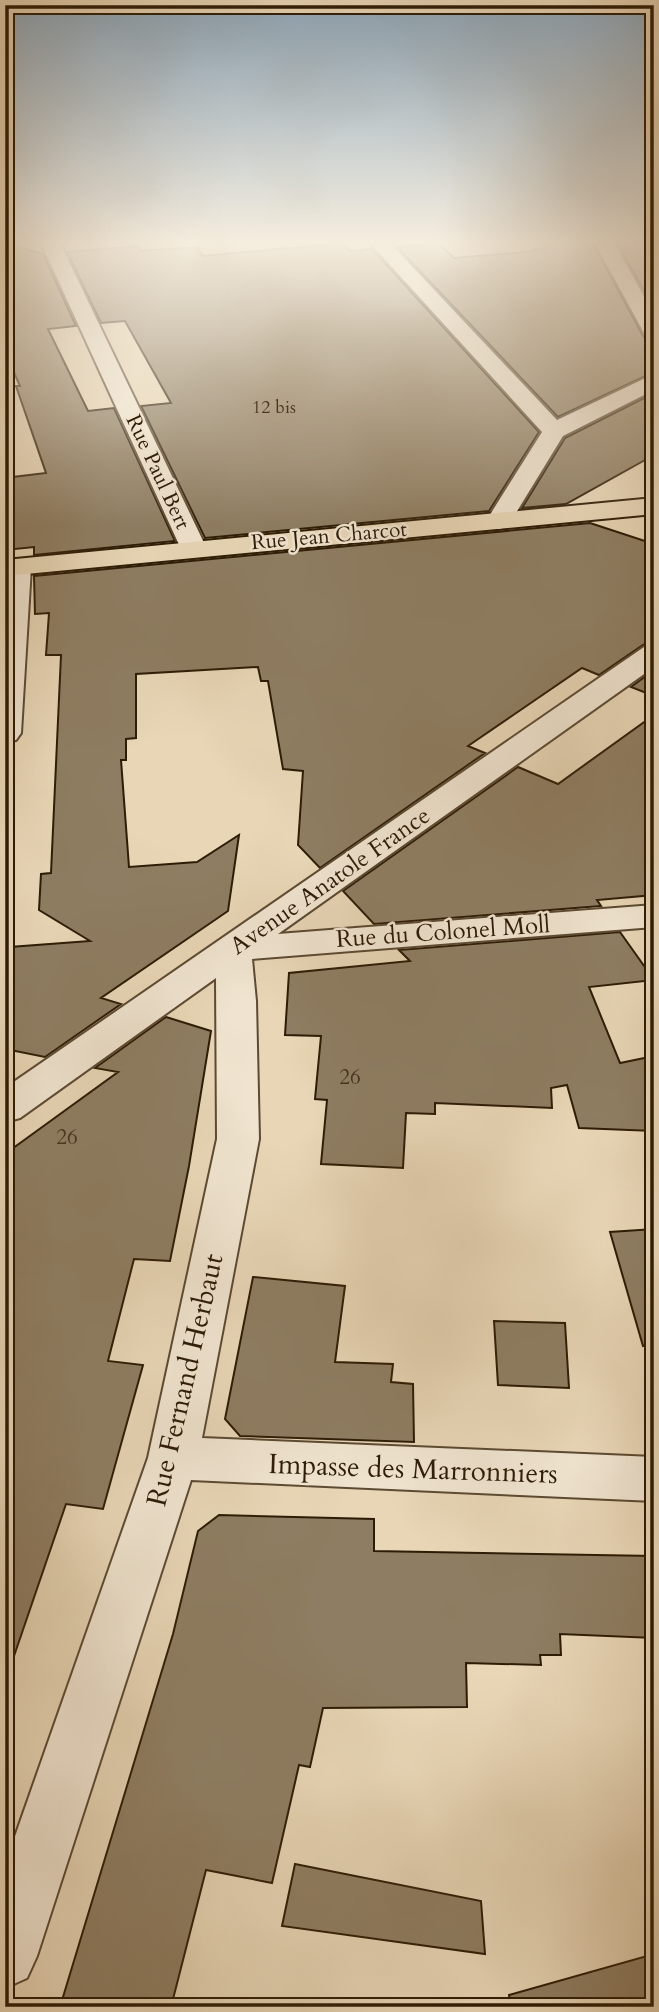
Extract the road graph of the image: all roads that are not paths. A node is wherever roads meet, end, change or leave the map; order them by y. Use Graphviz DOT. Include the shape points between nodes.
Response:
graph roads {
  1 [pos="94,337"];
  2 [pos="466,337"];
  3 [pos="654,381"];
  4 [pos="554,431"];
  5 [pos="654,506"];
  6 [pos="499,521"];
  7 [pos="194,549"];
  8 [pos="11,567"];
  9 [pos="654,653"];
  10 [pos="5,733"];
  11 [pos="650,922"];
  12 [pos="233,950"];
  13 [pos="8,1101"];
  14 [pos="173,1458"];
  15 [pos="654,1479"];
  16 [pos="5,1956"];
  1 -- 7 [label="street, Rue Paul Bert"];
  2 -- 4 [label="street"];
  3 -- 4 [label="street"];
  4 -- 6 [label="street"];
  5 -- 6 [label="main road, Rue Jean Charcot"];
  6 -- 7 [label="main road, Rue Jean Charcot"];
  7 -- 8 [label="main road, Rue Jean Charcot"];
  8 -- 10 [label="street"];
  9 -- 12 [label="street, Avenue Anatole France"];
  11 -- 12 [label="street, Rue du Colonel Moll"];
  12 -- 13 [label="street, Avenue Anatole France"];
  12 -- 14 [label="street, Rue Fernand Herbaut" via="238,1139"];
  14 -- 15 [label="street, Impasse des Marronniers"];
  14 -- 16 [label="street, Rue Fernand Herbaut"];
}
